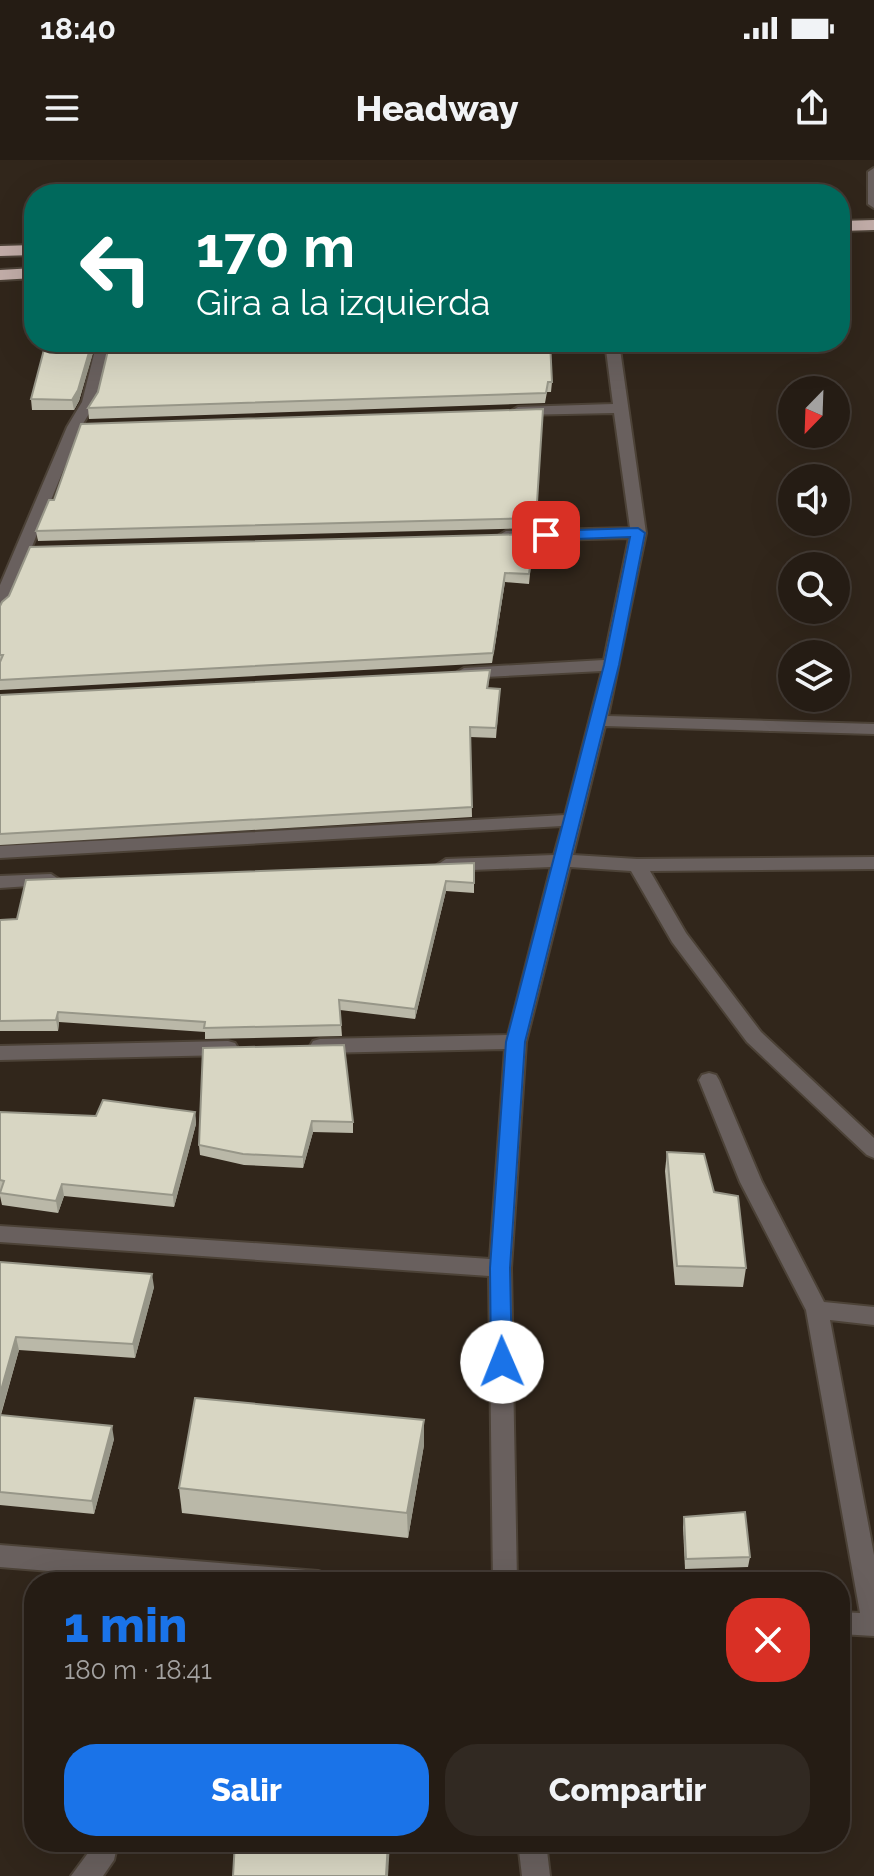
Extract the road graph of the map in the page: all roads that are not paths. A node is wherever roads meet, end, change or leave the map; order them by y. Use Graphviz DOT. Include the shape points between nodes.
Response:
graph roads {
  1 [pos="874,172"];
  2 [pos="874,204"];
  3 [pos="874,225"];
  4 [pos="850,226"];
  5 [pos="24,250"];
  6 [pos="0,251"];
  7 [pos="24,274"];
  8 [pos="0,275"];
  9 [pos="102,352"];
  10 [pos="614,352"];
  11 [pos="622,408"];
  12 [pos="496,412"];
  13 [pos="638,533"];
  14 [pos="496,536"];
  15 [pos="0,605"];
  16 [pos="612,665"];
  17 [pos="439,674"];
  18 [pos="598,721"];
  19 [pos="874,729"];
  20 [pos="574,820"];
  21 [pos="0,852"];
  22 [pos="563,861"];
  23 [pos="874,863"];
  24 [pos="637,865"];
  25 [pos="422,866"];
  26 [pos="63,880"];
  27 [pos="0,882"];
  28 [pos="516,1042"];
  29 [pos="297,1047"];
  30 [pos="250,1048"];
  31 [pos="0,1053"];
  32 [pos="709,1080"];
  33 [pos="873,1149"];
  34 [pos="0,1234"];
  35 [pos="500,1268"];
  36 [pos="817,1310"];
  37 [pos="874,1316"];
  38 [pos="0,1556"];
  39 [pos="135,1572"];
  40 [pos="505,1572"];
  41 [pos="850,1623"];
  42 [pos="874,1624"];
  43 [pos="102,1852"];
  44 [pos="533,1852"];
  45 [pos="85,1876"];
  46 [pos="536,1876"];
  1 -- 2 [label="street"];
  3 -- 4 [label="highway"];
  5 -- 6 [label="highway"];
  7 -- 8 [label="highway"];
  9 -- 15 [label="street" via="82,427 31,548"];
  10 -- 11 [label="street"];
  11 -- 12 [label="street"];
  11 -- 13 [label="street"];
  13 -- 14 [label="street"];
  13 -- 16 [label="street"];
  16 -- 17 [label="street"];
  16 -- 18 [label="street"];
  18 -- 19 [label="street"];
  18 -- 20 [label="street"];
  20 -- 21 [label="street"];
  20 -- 22 [label="street"];
  22 -- 24 [label="street"];
  22 -- 25 [label="street"];
  22 -- 28 [label="street"];
  23 -- 24 [label="street"];
  24 -- 33 [label="street" via="679,937 754,1037"];
  26 -- 27 [label="street"];
  28 -- 29 [label="street"];
  28 -- 35 [label="street"];
  30 -- 31 [label="street"];
  32 -- 36 [label="street" via="751,1182"];
  34 -- 35 [label="street"];
  35 -- 40 [label="street"];
  36 -- 37 [label="street"];
  36 -- 42 [label="street"];
  38 -- 39 [label="street"];
  41 -- 42 [label="street"];
  43 -- 45 [label="street"];
  44 -- 46 [label="street"];
}
